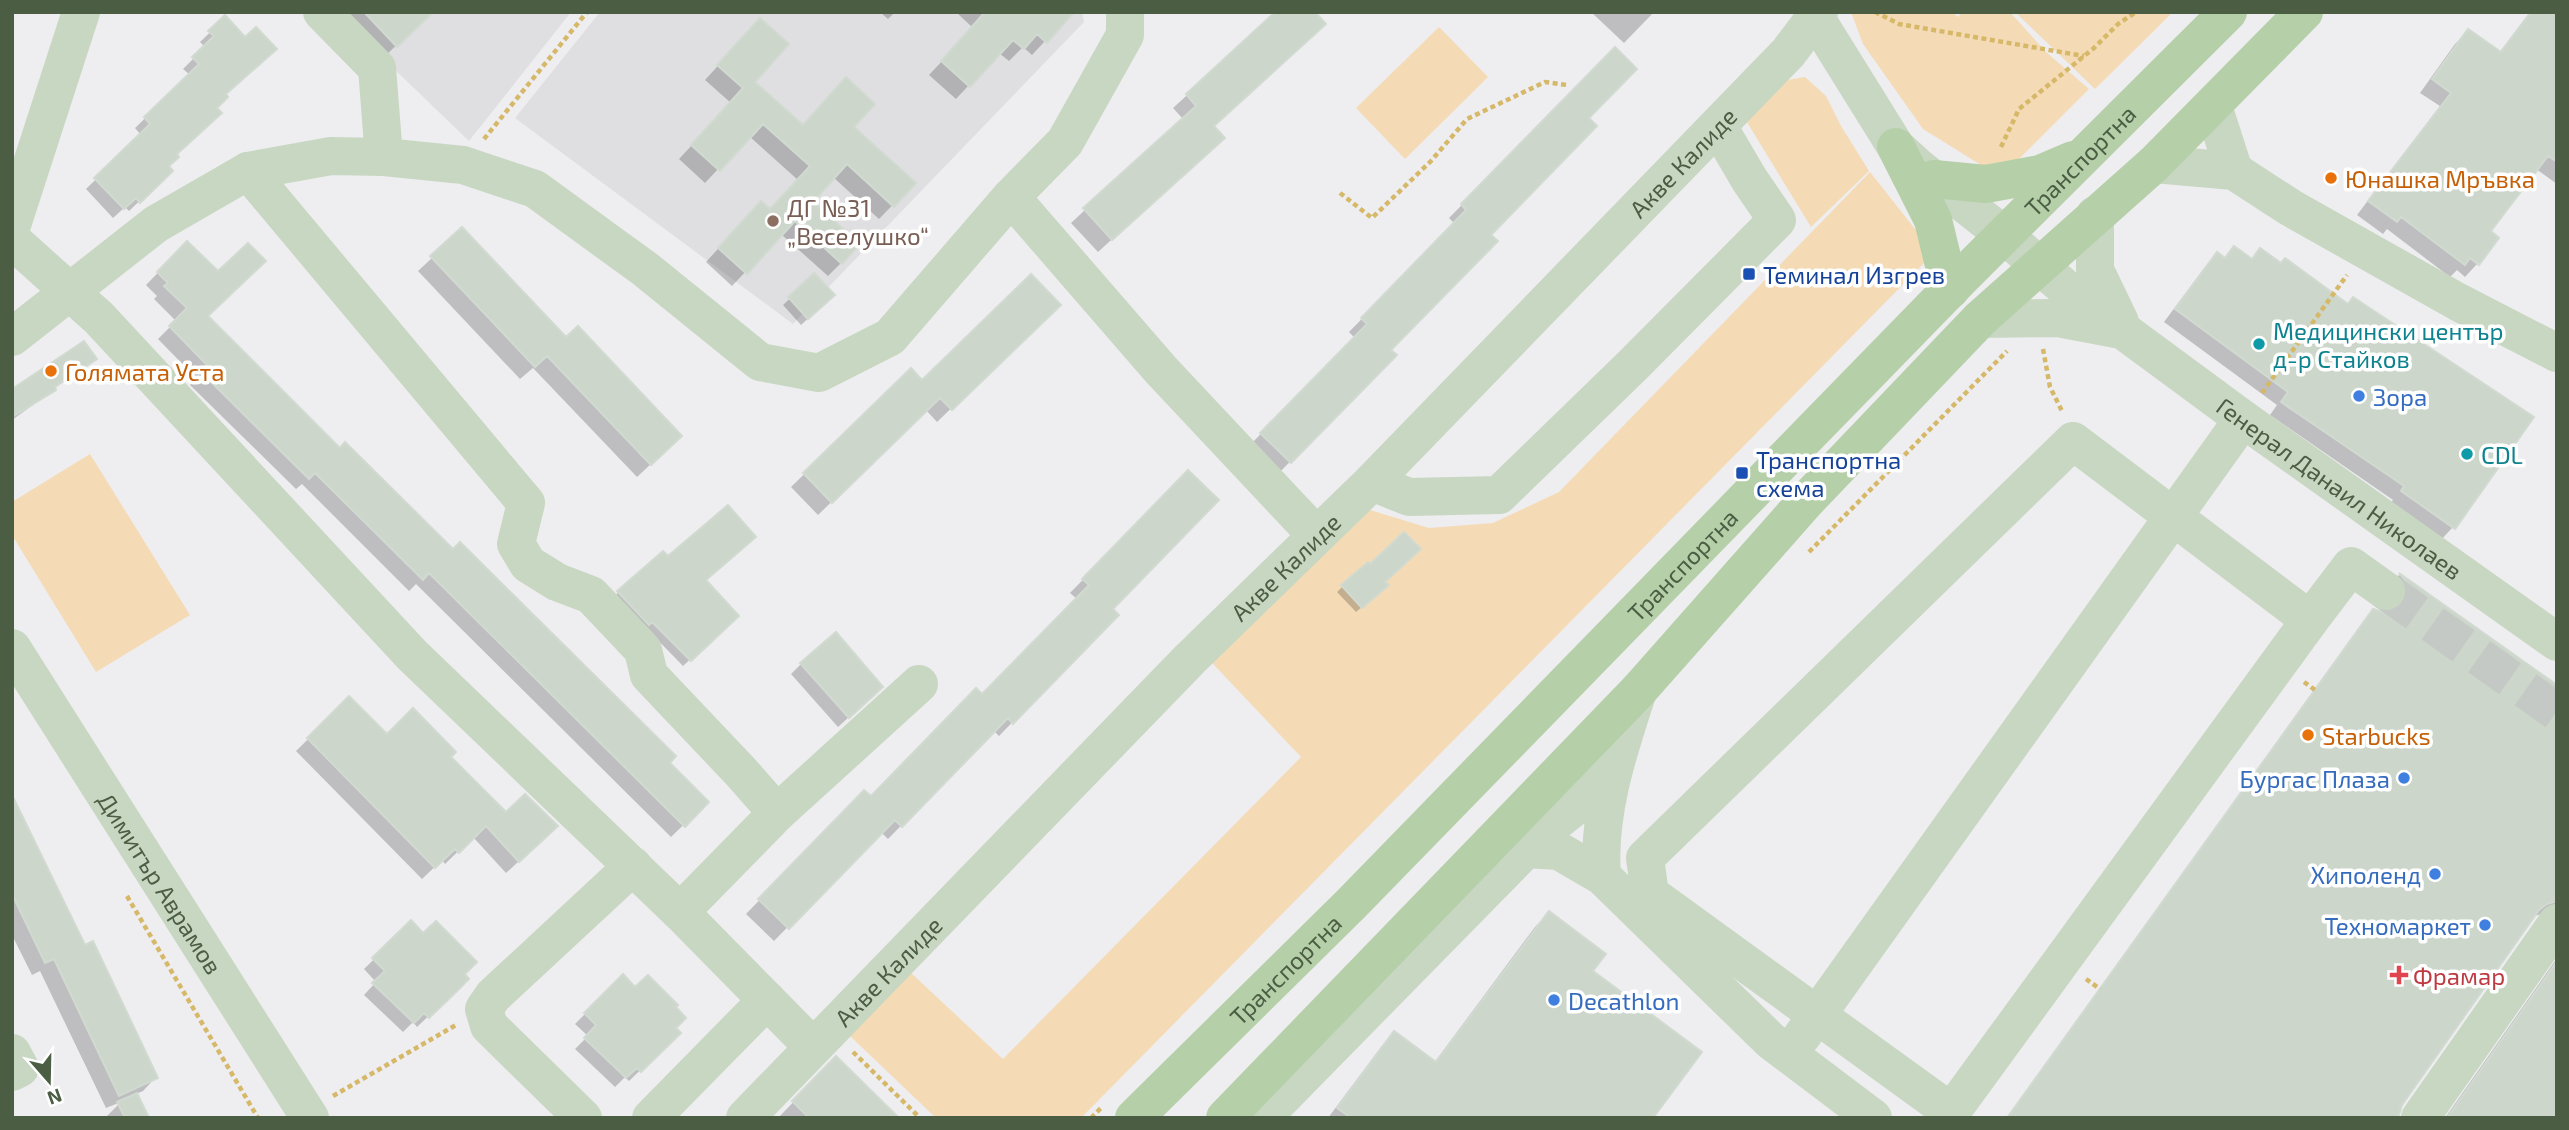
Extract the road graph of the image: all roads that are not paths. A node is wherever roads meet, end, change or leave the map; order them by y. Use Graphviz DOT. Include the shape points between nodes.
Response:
graph roads {
  1 [pos="81,12"];
  2 [pos="322,12"];
  3 [pos="1125,12"];
  4 [pos="2228,12"];
  5 [pos="2304,12"];
  6 [pos="1816,13"];
  7 [pos="2213,106"];
  8 [pos="1718,126"];
  9 [pos="1896,148"];
  10 [pos="2088,153"];
  11 [pos="384,158"];
  12 [pos="2154,164"];
  13 [pos="248,171"];
  14 [pos="2234,171"];
  15 [pos="1934,179"];
  16 [pos="1011,197"];
  17 [pos="2095,215"];
  18 [pos="12,225"];
  19 [pos="2004,235"];
  20 [pos="12,240"];
  21 [pos="2039,265"];
  22 [pos="1950,290"];
  23 [pos="71,292"];
  24 [pos="1980,318"];
  25 [pos="2124,330"];
  26 [pos="12,337"];
  27 [pos="2557,353"];
  28 [pos="2243,419"];
  29 [pos="1372,482"];
  30 [pos="2172,516"];
  31 [pos="1316,534"];
  32 [pos="2386,591"];
  33 [pos="2310,620"];
  34 [pos="2557,642"];
  35 [pos="12,648"];
  36 [pos="919,684"];
  37 [pos="1638,691"];
  38 [pos="1620,747"];
  39 [pos="777,813"];
  40 [pos="1526,849"];
  41 [pos="633,866"];
  42 [pos="1602,876"];
  43 [pos="680,912"];
  44 [pos="2557,923"];
  45 [pos="766,1000"];
  46 [pos="1816,1015"];
  47 [pos="821,1039"];
  48 [pos="12,1053"];
  49 [pos="1788,1054"];
  50 [pos="12,1072"];
  51 [pos="308,1114"];
  52 [pos="1949,1115"];
  53 [pos="583,1118"];
  54 [pos="651,1118"];
  55 [pos="745,1118"];
  56 [pos="1134,1118"];
  57 [pos="1225,1118"];
  58 [pos="1262,1118"];
  59 [pos="1873,1118"];
  60 [pos="2420,1118"];
  1 -- 18 [label="street"];
  2 -- 11 [label="street" via="377,68"];
  3 -- 16 [label="street" via="1125,35 1065,142"];
  4 -- 10 [label="main road, Транспортна"];
  5 -- 7 [label="main road, Транспортна"];
  6 -- 8 [label="street, Акве Калиде" via="1788,53"];
  6 -- 9 [label="street, Генерал Данаил Николаев"];
  7 -- 12 [label="main road, Транспортна"];
  7 -- 14 [label="street"];
  8 -- 29 [label="street, Акве Калиде"];
  8 -- 29 [label="street" via="1777,220 1499,495 1409,497"];
  9 -- 15 [label="street, Генерал Данаил Николаев"];
  9 -- 22 [label="main road" via="1933,220"];
  10 -- 15 [label="main road" via="2040,174 1986,184"];
  10 -- 19 [label="main road, Транспортна"];
  11 -- 13 [label="street" via="331,156"];
  11 -- 16 [label="street" via="463,165 535,189 645,269 760,362 819,373 890,337"];
  12 -- 14 [label="street"];
  12 -- 17 [label="main road, Транспортна"];
  13 -- 23 [label="street" via="156,224"];
  13 -- 39 [label="street" via="526,503 516,544 528,564 591,595 643,650 649,675"];
  14 -- 27 [label="street" via="2365,250"];
  15 -- 19 [label="street, Генерал Данаил Николаев"];
  16 -- 31 [label="street" via="1161,370"];
  17 -- 21 [label="main road, Транспортна"];
  17 -- 25 [label="street" via="2095,270"];
  19 -- 21 [label="street, Генерал Данаил Николаев"];
  19 -- 22 [label="main road, Транспортна"];
  20 -- 23 [label="street"];
  21 -- 24 [label="main road, Транспортна"];
  21 -- 25 [label="street, Генерал Данаил Николаев"];
  22 -- 56 [label="main road, Транспортна" via="1351,904"];
  23 -- 26 [label="street"];
  23 -- 41 [label="street" via="411,655"];
  24 -- 25 [label="street" via="2058,318"];
  24 -- 37 [label="main road, Транспортна" via="1807,500"];
  25 -- 28 [label="street, Генерал Данаил Николаев"];
  28 -- 30 [label="street"];
  28 -- 34 [label="street, Генерал Данаил Николаев"];
  29 -- 31 [label="street, Акве Калиде"];
  30 -- 33 [label="street"];
  30 -- 46 [label="street"];
  30 -- 46 [label="street" via="2073,441 1646,858 1650,894"];
  31 -- 47 [label="street, Акве Калиде"];
  32 -- 33 [label="street" via="2351,566"];
  33 -- 52 [label="street"];
  35 -- 51 [label="street, Димитър Аврамов"];
  36 -- 39 [label="street"];
  37 -- 38 [label="street"];
  37 -- 57 [label="main road, Транспортна"];
  38 -- 40 [label="street" via="1587,797"];
  38 -- 42 [label="street" via="1602,839"];
  39 -- 43 [label="street"];
  40 -- 42 [label="street" via="1559,851"];
  40 -- 58 [label="street"];
  41 -- 43 [label="street"];
  41 -- 53 [label="street" via="484,1009 489,1026"];
  42 -- 49 [label="street"];
  43 -- 45 [label="street"];
  44 -- 60 [label="street"];
  45 -- 47 [label="street"];
  45 -- 54 [label="street"];
  46 -- 49 [label="street"];
  46 -- 52 [label="street"];
  47 -- 55 [label="street, Акве Калиде"];
  48 -- 50 [label="street" via="20,1068"];
  49 -- 59 [label="street"];
}
